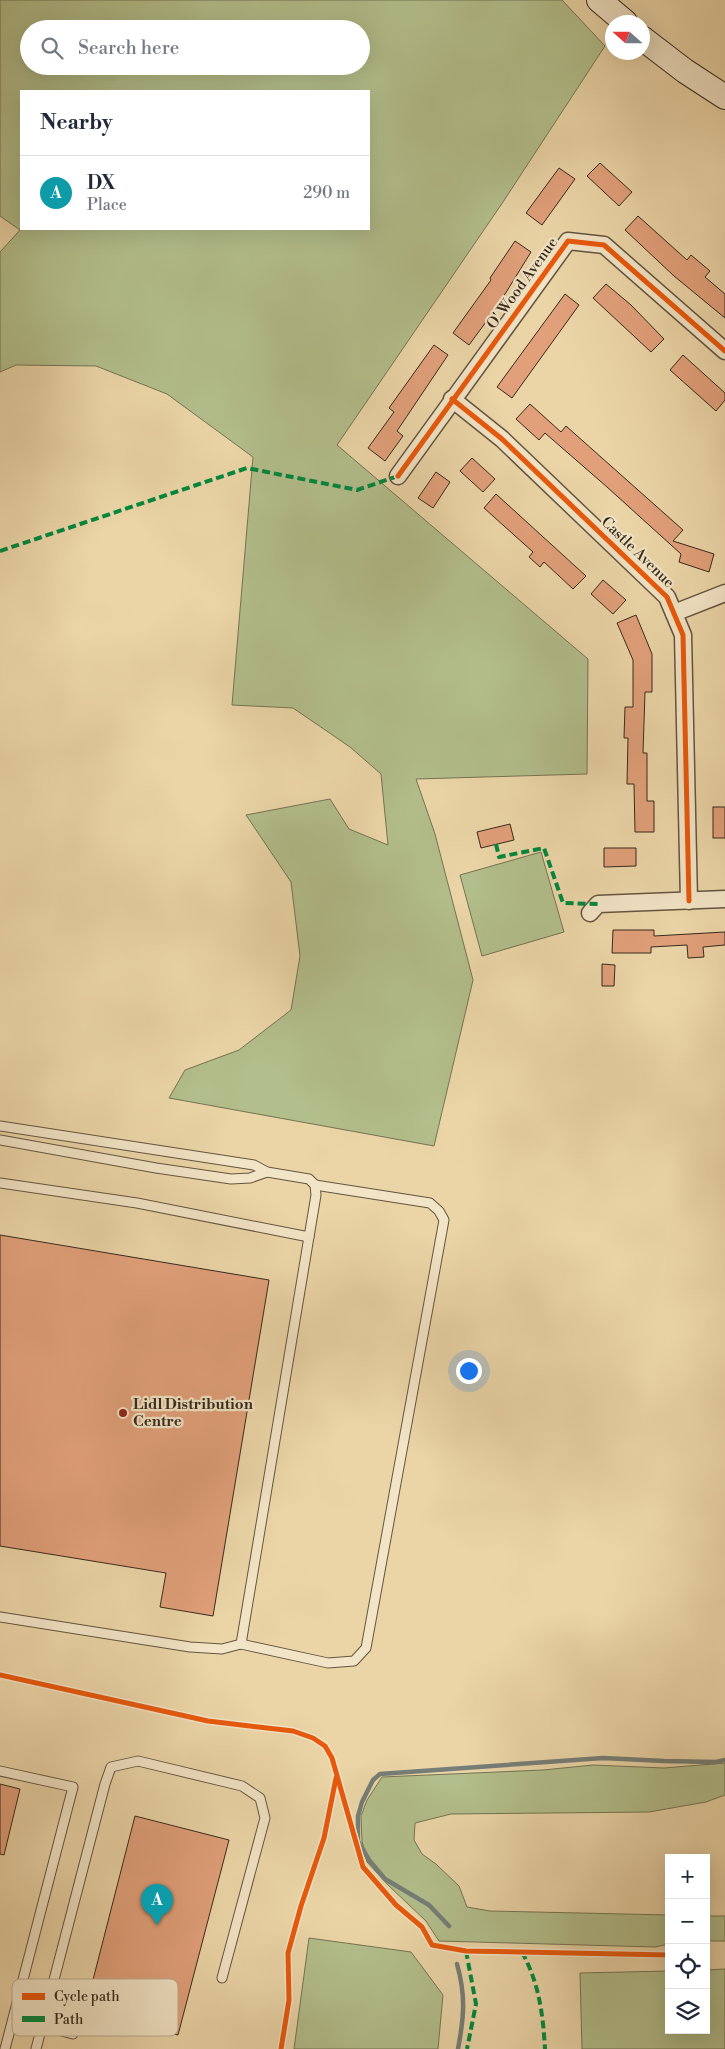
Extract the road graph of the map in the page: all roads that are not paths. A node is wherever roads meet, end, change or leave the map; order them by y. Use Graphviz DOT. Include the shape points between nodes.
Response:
graph roads {
  1 [pos="599,0"];
  2 [pos="617,15"];
  3 [pos="650,44"];
  4 [pos="725,97"];
  5 [pos="725,351"];
  6 [pos="452,399"];
  7 [pos="398,476"];
  8 [pos="725,594"];
  9 [pos="674,613"];
  10 [pos="725,899"];
  11 [pos="689,901"];
  12 [pos="590,913"];
  13 [pos="0,1126"];
  14 [pos="0,1140"];
  15 [pos="267,1172"];
  16 [pos="0,1183"];
  17 [pos="315,1186"];
  18 [pos="309,1237"];
  19 [pos="0,1617"];
  20 [pos="241,1644"];
  21 [pos="0,1771"];
  22 [pos="222,1978"];
  23 [pos="23,1979"];
  24 [pos="54,1979"];
  25 [pos="12,2022"];
  26 [pos="39,2036"];
  27 [pos="5,2049"];
  28 [pos="36,2049"];
  1 -- 2 [label="main road"];
  3 -- 4 [label="main road"];
  5 -- 6 [label="street, O' Wood Avenue" via="604,245 568,241"];
  6 -- 7 [label="street, O' Wood Avenue"];
  6 -- 9 [label="street, Castle Avenue" via="502,439 667,597"];
  8 -- 9 [label="street"];
  9 -- 11 [label="street, Castle Avenue" via="683,635"];
  10 -- 11 [label="street"];
  11 -- 12 [label="street" via="598,904"];
  13 -- 15 [label="lane" via="254,1165"];
  14 -- 15 [label="lane" via="231,1179 250,1178"];
  15 -- 17 [label="lane" via="309,1179"];
  16 -- 18 [label="lane" via="137,1203"];
  17 -- 18 [label="lane"];
  17 -- 20 [label="lane" via="430,1203 444,1220 366,1648 354,1661 328,1663"];
  18 -- 20 [label="lane"];
  19 -- 20 [label="lane" via="190,1647 222,1649"];
  21 -- 23 [label="lane" via="73,1788"];
  22 -- 24 [label="lane" via="265,1818 260,1798 242,1786 138,1761 111,1767"];
  25 -- 27 [label="lane"];
  26 -- 28 [label="lane"];
}
